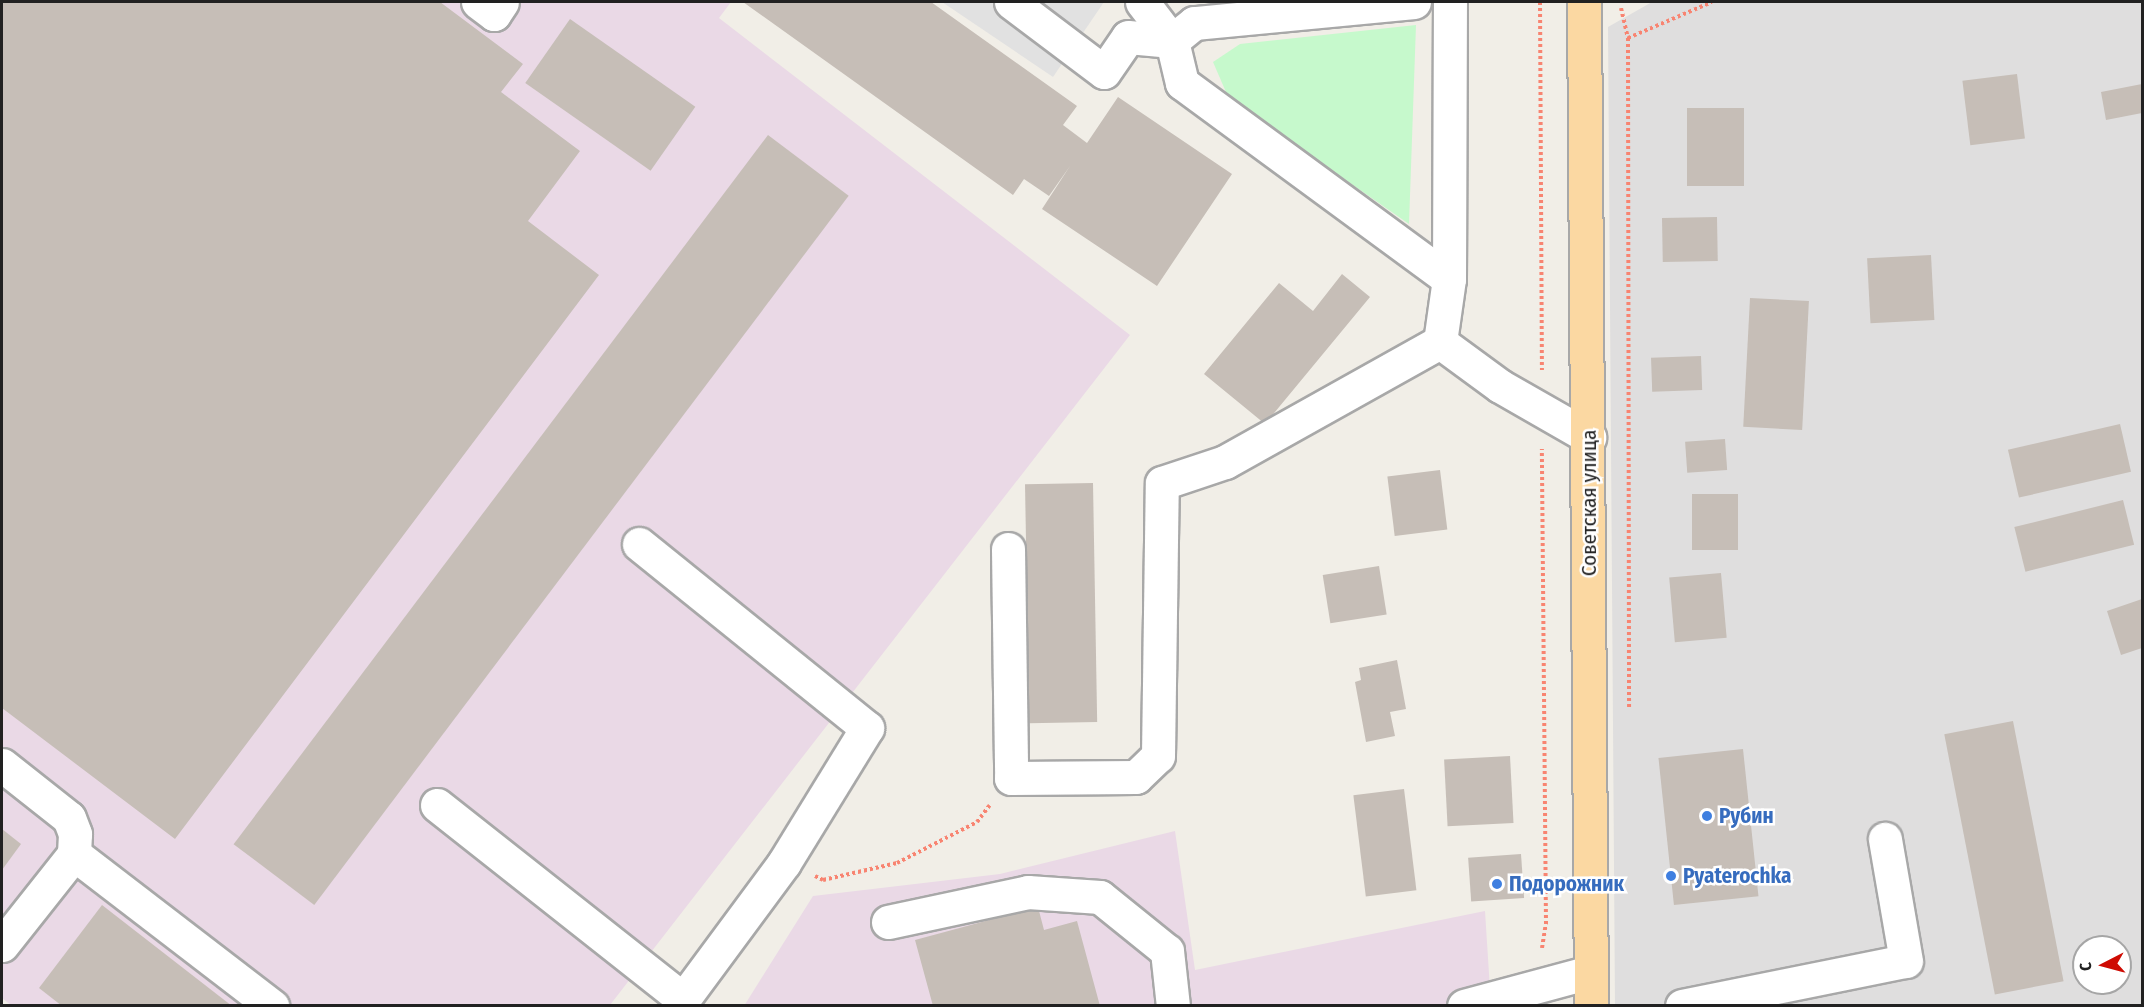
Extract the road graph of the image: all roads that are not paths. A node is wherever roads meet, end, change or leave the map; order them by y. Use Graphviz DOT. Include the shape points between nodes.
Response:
graph roads {
  1 [pos="478,2"];
  2 [pos="502,2"];
  3 [pos="1011,2"];
  4 [pos="1142,2"];
  5 [pos="1414,2"];
  6 [pos="1450,2"];
  7 [pos="1584,2"];
  8 [pos="1284,7"];
  9 [pos="1172,41"];
  10 [pos="1449,279"];
  11 [pos="1440,342"];
  12 [pos="1589,437"];
  13 [pos="639,544"];
  14 [pos="1008,549"];
  15 [pos="2,765"];
  16 [pos="437,805"];
  17 [pos="1885,838"];
  18 [pos="74,854"];
  19 [pos="888,922"];
  20 [pos="2,945"];
  21 [pos="1590,972"];
  22 [pos="680,1002"];
  23 [pos="272,1005"];
  24 [pos="1173,1005"];
  25 [pos="1464,1005"];
  26 [pos="1591,1005"];
  27 [pos="1682,1005"];
  1 -- 2 [label="lane" via="494,14"];
  3 -- 9 [label="lane" via="1104,72 1128,37"];
  4 -- 9 [label="lane"];
  5 -- 8 [label="lane"];
  6 -- 10 [label="lane"];
  7 -- 12 [label="main road, Советская улица"];
  8 -- 9 [label="lane" via="1194,23"];
  9 -- 10 [label="lane" via="1182,83"];
  10 -- 11 [label="lane"];
  11 -- 12 [label="lane" via="1500,386"];
  11 -- 14 [label="lane" via="1225,462 1162,483 1158,756 1136,777 1011,778"];
  12 -- 21 [label="main road, Советская улица"];
  13 -- 22 [label="lane" via="867,728 784,863"];
  15 -- 18 [label="lane" via="69,818 75,834"];
  16 -- 22 [label="lane"];
  17 -- 27 [label="lane" via="1906,961"];
  18 -- 20 [label="lane"];
  18 -- 23 [label="lane"];
  19 -- 24 [label="lane" via="1029,892 1100,897 1167,951"];
  21 -- 25 [label="lane"];
  21 -- 26 [label="main road, Советская улица"];
}
